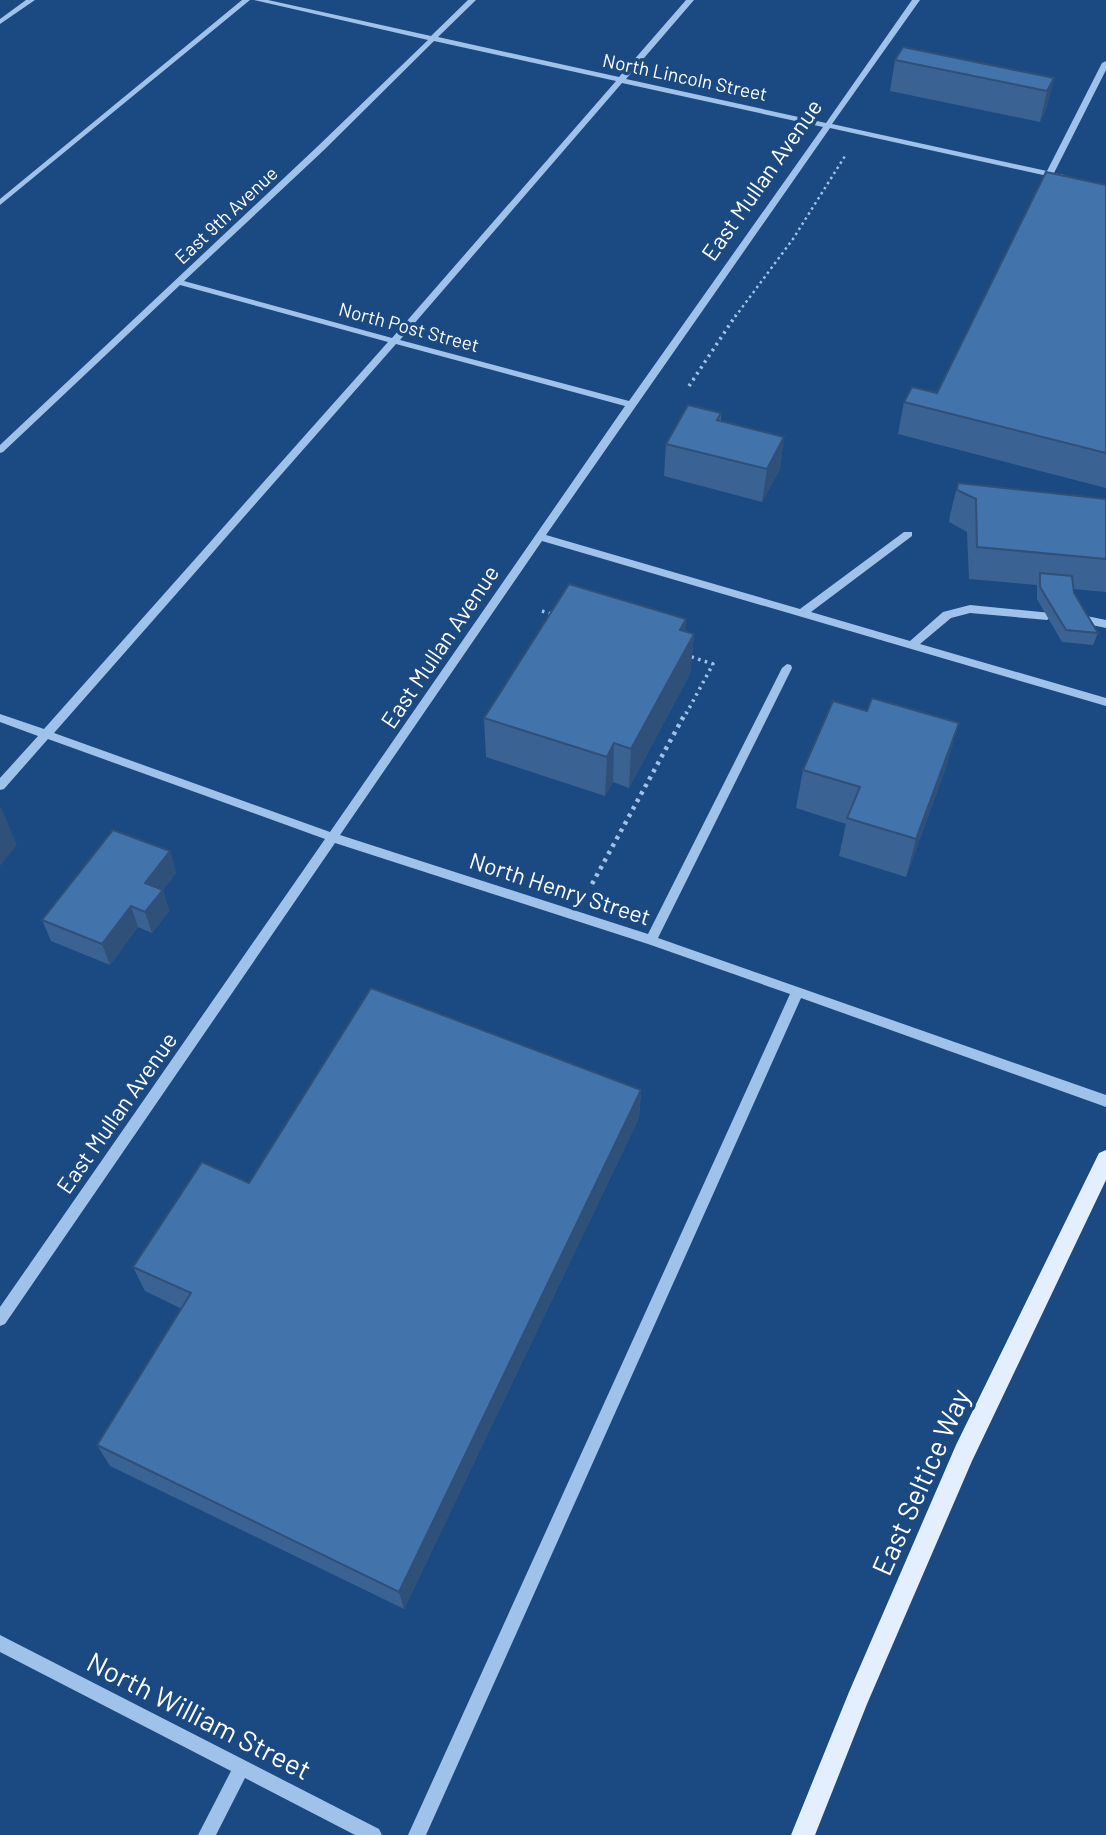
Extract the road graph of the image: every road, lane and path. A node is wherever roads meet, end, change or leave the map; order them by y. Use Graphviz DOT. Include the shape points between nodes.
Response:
graph roads {
  1 [pos="31,0"];
  2 [pos="246,0"];
  3 [pos="258,0"];
  4 [pos="472,0"];
  5 [pos="690,0"];
  6 [pos="916,0"];
  7 [pos="0,22"];
  8 [pos="431,38"];
  9 [pos="1106,63"];
  10 [pos="621,79"];
  11 [pos="826,124"];
  12 [pos="845,156"];
  13 [pos="1049,175"];
  14 [pos="1072,180"];
  15 [pos="0,203"];
  16 [pos="177,282"];
  17 [pos="394,341"];
  18 [pos="689,386"];
  19 [pos="631,405"];
  20 [pos="0,450"];
  21 [pos="908,534"];
  22 [pos="541,537"];
  23 [pos="542,611"];
  24 [pos="801,614"];
  25 [pos="555,615"];
  26 [pos="1047,616"];
  27 [pos="1077,618"];
  28 [pos="1106,624"];
  29 [pos="911,646"];
  30 [pos="673,652"];
  31 [pos="787,667"];
  32 [pos="1106,702"];
  33 [pos="0,718"];
  34 [pos="45,734"];
  35 [pos="0,786"];
  36 [pos="334,838"];
  37 [pos="592,884"];
  38 [pos="651,940"];
  39 [pos="797,992"];
  40 [pos="1106,1101"];
  41 [pos="1106,1159"];
  42 [pos="0,1319"];
  43 [pos="0,1643"];
  44 [pos="242,1767"];
  45 [pos="207,1835"];
  46 [pos="373,1835"];
  47 [pos="417,1835"];
  48 [pos="803,1835"];
  1 -- 7 [label="street"];
  2 -- 15 [label="street"];
  3 -- 8 [label="street, North Lincoln Street"];
  4 -- 8 [label="street, East 9th Avenue"];
  5 -- 10 [label="street"];
  6 -- 11 [label="street, East Mullan Avenue"];
  8 -- 10 [label="street, North Lincoln Street"];
  8 -- 16 [label="street, East 9th Avenue"];
  9 -- 13 [label="street"];
  10 -- 11 [label="street, North Lincoln Street"];
  10 -- 17 [label="street"];
  11 -- 13 [label="street, North Lincoln Street"];
  11 -- 19 [label="street, East Mullan Avenue"];
  12 -- 18 [label="path" via="793,239 752,290"];
  13 -- 14 [label="street, North Lincoln Street"];
  16 -- 17 [label="street, North Post Street"];
  16 -- 20 [label="street, East 9th Avenue"];
  17 -- 19 [label="street, North Post Street"];
  17 -- 34 [label="street"];
  19 -- 22 [label="street, East Mullan Avenue"];
  21 -- 24 [label="street"];
  22 -- 24 [label="street"];
  22 -- 36 [label="street, East Mullan Avenue"];
  23 -- 25 [label="path"];
  24 -- 29 [label="street"];
  26 -- 29 [label="street" via="970,610 947,615"];
  27 -- 28 [label="street"];
  29 -- 32 [label="street"];
  30 -- 37 [label="path" via="713,664"];
  31 -- 38 [label="street"];
  33 -- 34 [label="street, North Henry Street"];
  34 -- 35 [label="street"];
  34 -- 36 [label="street, North Henry Street"];
  36 -- 38 [label="street, North Henry Street"];
  36 -- 42 [label="street, East Mullan Avenue"];
  38 -- 39 [label="street, North Henry Street"];
  39 -- 40 [label="street, North Henry Street"];
  39 -- 47 [label="street"];
  41 -- 48 [label="main road, East Seltice Way" via="964,1453"];
  43 -- 44 [label="street, North William Street"];
  44 -- 45 [label="street"];
  44 -- 46 [label="street, North William Street"];
}
